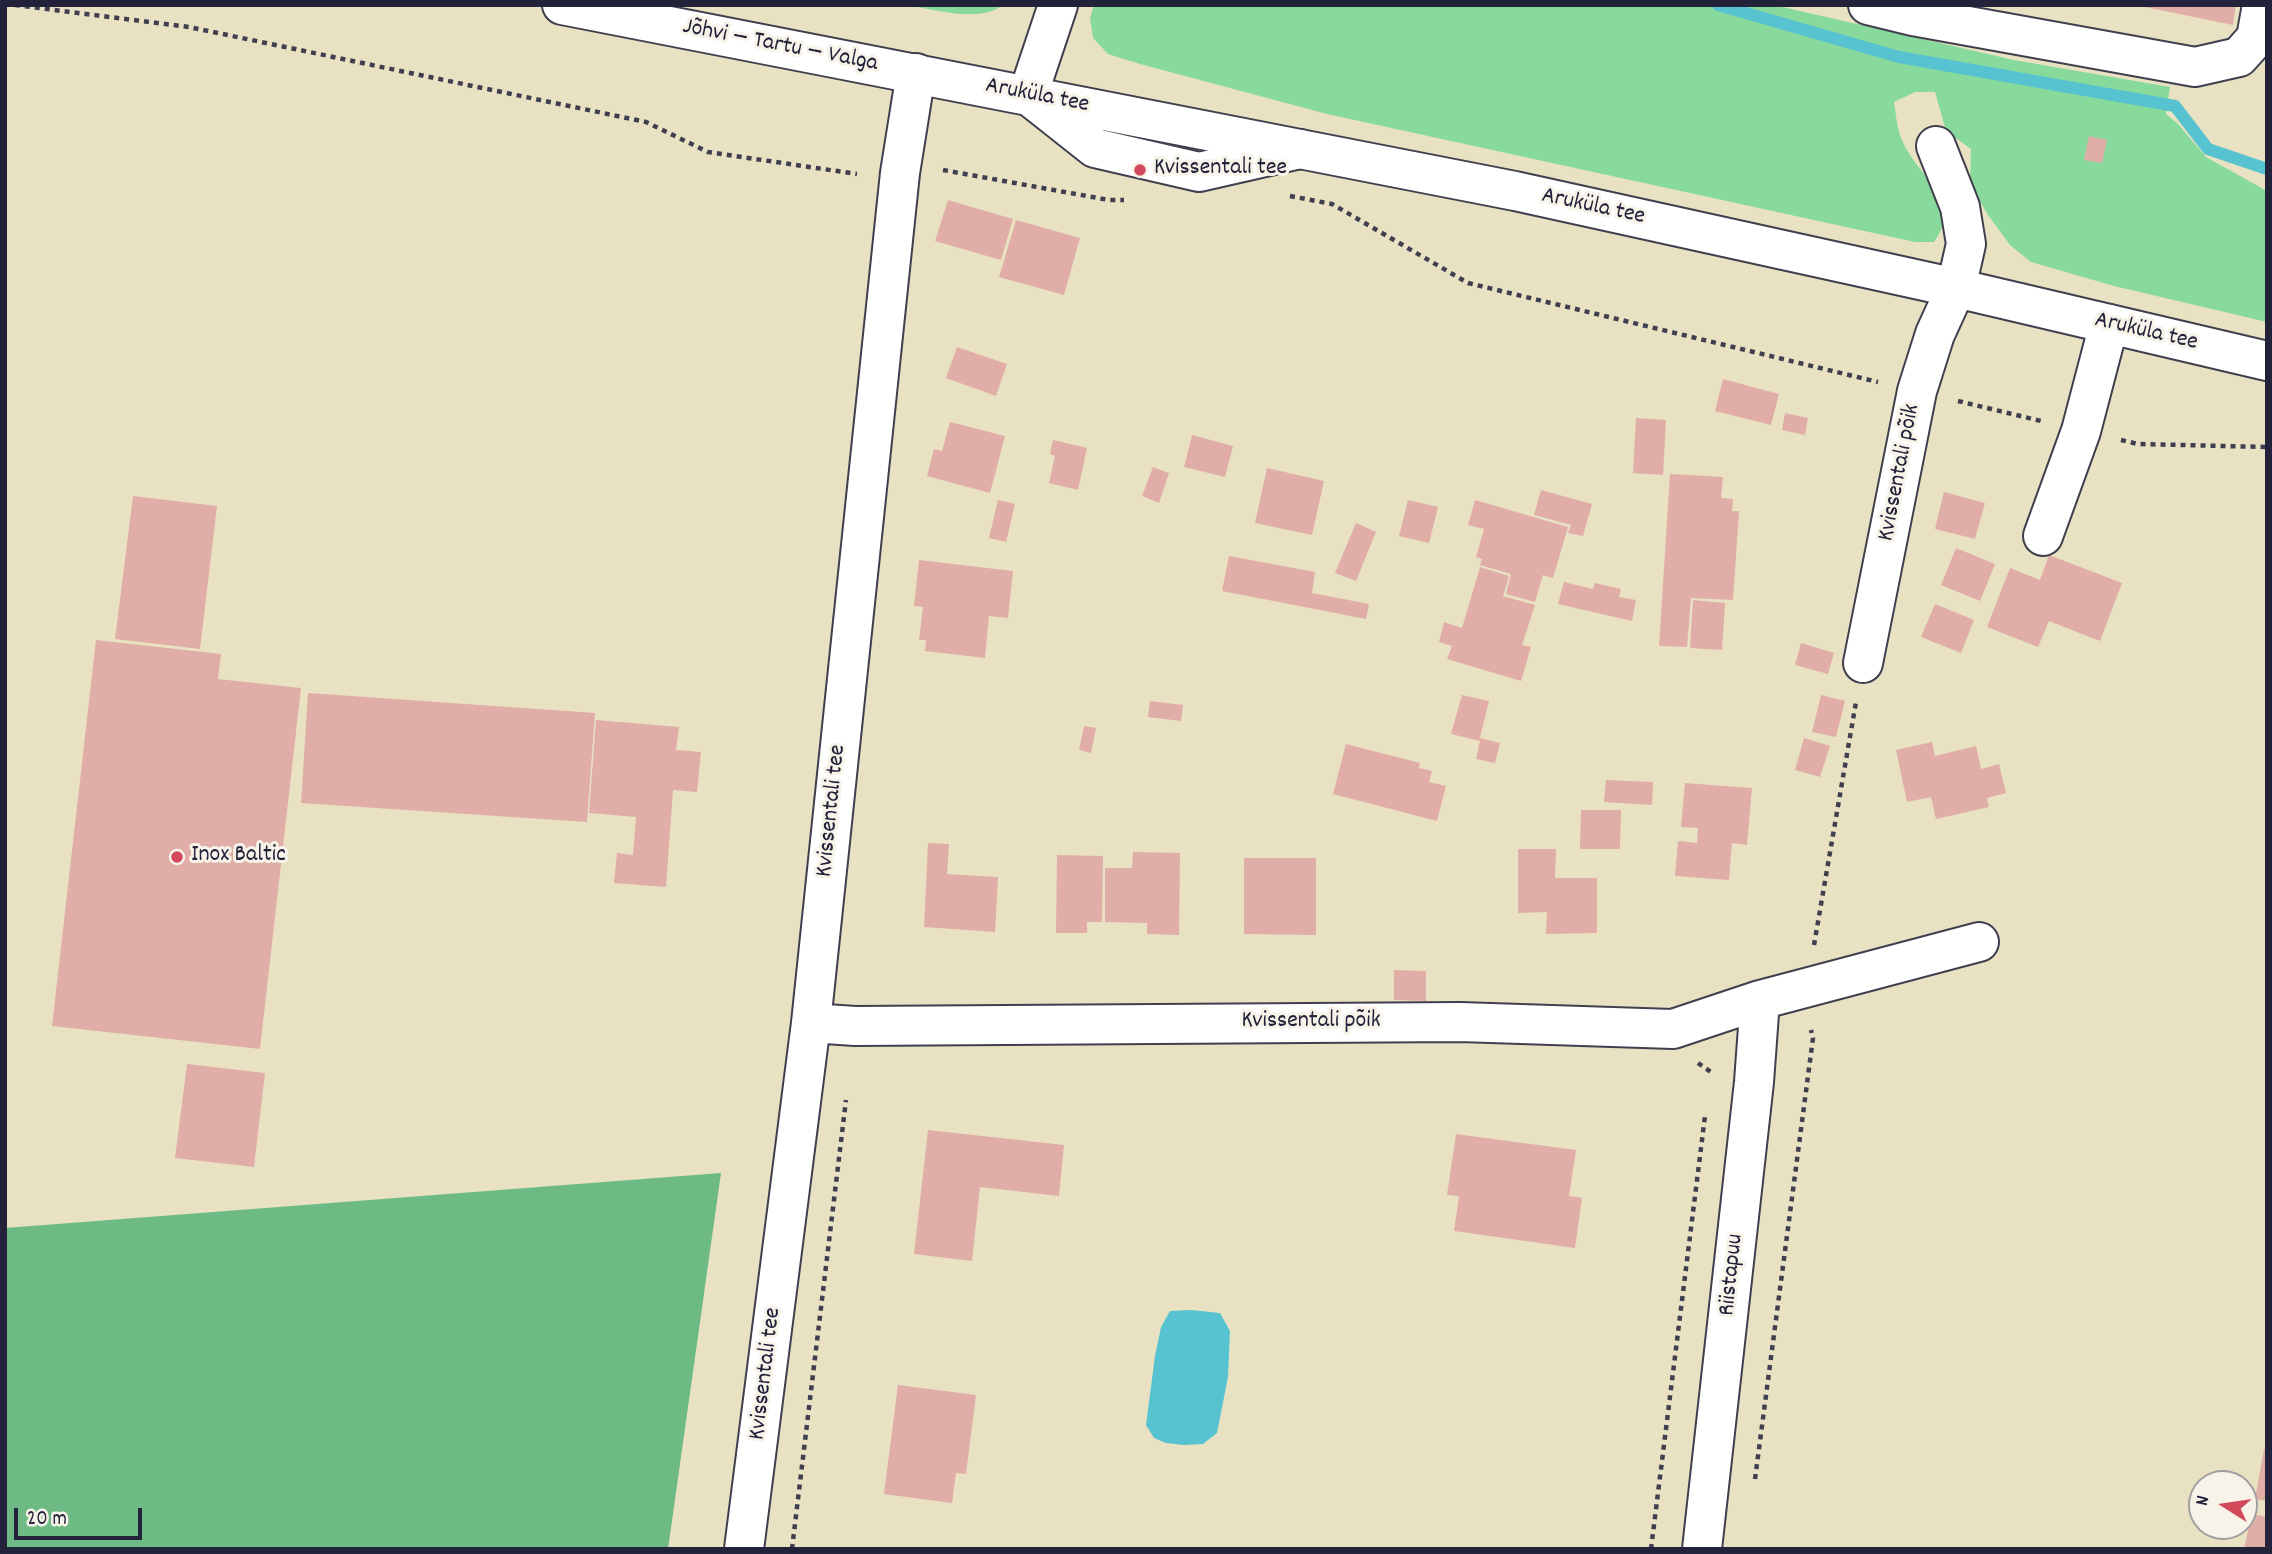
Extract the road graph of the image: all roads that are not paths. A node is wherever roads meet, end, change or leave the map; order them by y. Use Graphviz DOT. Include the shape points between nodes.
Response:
graph roads {
  1 [pos="1058,5"];
  2 [pos="1868,5"];
  3 [pos="2262,5"];
  4 [pos="586,7"];
  5 [pos="916,73"];
  6 [pos="1028,95"];
  7 [pos="1936,146"];
  8 [pos="1956,288"];
  9 [pos="2109,324"];
  10 [pos="2267,361"];
  11 [pos="2043,536"];
  12 [pos="1863,663"];
  13 [pos="1979,942"];
  14 [pos="1760,1000"];
  15 [pos="811,1023"];
  16 [pos="745,1548"];
  17 [pos="1702,1549"];
  1 -- 6 [label="main road"];
  2 -- 3 [label="main road" via="2195,67 2239,57 2256,38"];
  4 -- 5 [label="main road, Jõhvi — Tartu — Valga"];
  5 -- 6 [label="main road, Aruküla tee"];
  5 -- 15 [label="main road, Kvissentali tee" via="900,173"];
  6 -- 8 [label="main road, Aruküla tee" via="1515,191"];
  7 -- 8 [label="main road, Kvissentali põik" via="1960,207 1966,244"];
  8 -- 9 [label="main road, Aruküla tee"];
  8 -- 12 [label="main road, Kvissentali põik" via="1917,391"];
  9 -- 10 [label="main road, Aruküla tee"];
  9 -- 11 [label="main road" via="2081,430"];
  13 -- 14 [label="main road, Kvissentali põik"];
  14 -- 15 [label="main road, Kvissentali põik" via="1673,1028 1460,1023"];
  14 -- 17 [label="main road, Riistapuu"];
  15 -- 16 [label="main road, Kvissentali tee"];
}
